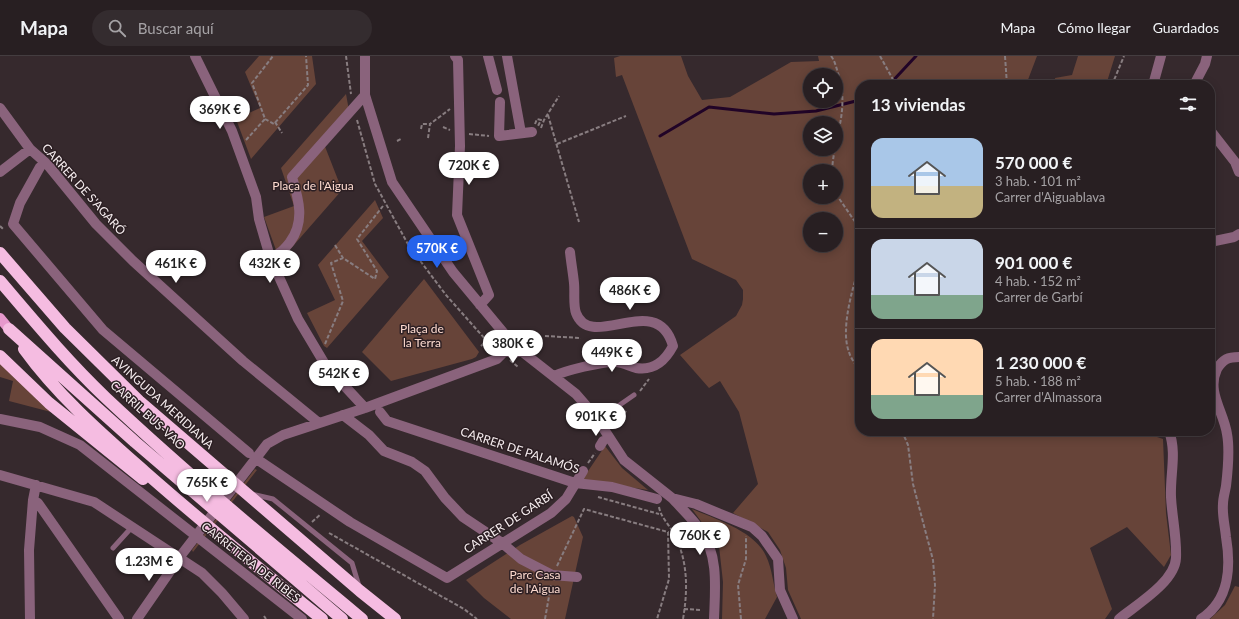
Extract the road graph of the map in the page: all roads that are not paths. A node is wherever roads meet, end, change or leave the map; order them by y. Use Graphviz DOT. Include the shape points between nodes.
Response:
graph roads {
  1 [pos="195,56"];
  2 [pos="365,56"];
  3 [pos="507,56"];
  4 [pos="1161,56"];
  5 [pos="1207,56"];
  6 [pos="458,57"];
  7 [pos="487,63"];
  8 [pos="1154,80"];
  9 [pos="1197,80"];
  10 [pos="497,90"];
  11 [pos="365,95"];
  12 [pos="500,102"];
  13 [pos="0,108"];
  14 [pos="532,132"];
  15 [pos="521,133"];
  16 [pos="1215,136"];
  17 [pos="30,149"];
  18 [pos="40,167"];
  19 [pos="0,172"];
  20 [pos="1239,172"];
  21 [pos="1239,234"];
  22 [pos="1215,241"];
  23 [pos="570,252"];
  24 [pos="0,253"];
  25 [pos="279,253"];
  26 [pos="0,281"];
  27 [pos="480,305"];
  28 [pos="0,318"];
  29 [pos="9,329"];
  30 [pos="507,337"];
  31 [pos="506,350"];
  32 [pos="520,350"];
  33 [pos="0,356"];
  34 [pos="1239,357"];
  35 [pos="1215,375"];
  36 [pos="554,376"];
  37 [pos="1215,390"];
  38 [pos="634,395"];
  39 [pos="365,408"];
  40 [pos="380,412"];
  41 [pos="342,415"];
  42 [pos="0,419"];
  43 [pos="598,420"];
  44 [pos="320,424"];
  45 [pos="1171,436"];
  46 [pos="255,458"];
  47 [pos="583,471"];
  48 [pos="0,475"];
  49 [pos="580,483"];
  50 [pos="36,485"];
  51 [pos="670,497"];
  52 [pos="657,499"];
  53 [pos="33,500"];
  54 [pos="189,510"];
  55 [pos="132,527"];
  56 [pos="502,543"];
  57 [pos="113,548"];
  58 [pos="179,558"];
  59 [pos="577,577"];
  60 [pos="447,578"];
  61 [pos="30,619"];
  62 [pos="119,619"];
  63 [pos="137,619"];
  64 [pos="244,619"];
  65 [pos="302,619"];
  66 [pos="322,619"];
  67 [pos="342,619"];
  68 [pos="362,619"];
  69 [pos="395,619"];
  70 [pos="714,619"];
  71 [pos="793,619"];
  72 [pos="1119,619"];
  73 [pos="1202,619"];
  1 -- 39 [label="street" via="232,131 256,197 270,257 298,319 326,366"];
  2 -- 11 [label="street"];
  3 -- 15 [label="street"];
  4 -- 8 [label="street"];
  5 -- 9 [label="street"];
  6 -- 27 [label="street" via="460,134 457,215 489,295"];
  7 -- 10 [label="street"];
  11 -- 25 [label="street" via="292,177 299,200 300,224 292,239"];
  11 -- 27 [label="street" via="392,182 453,272"];
  12 -- 15 [label="street" via="499,136"];
  13 -- 17 [label="street, CARRER DE S'AGARÓ"];
  14 -- 15 [label="street"];
  16 -- 20 [label="street" via="1235,162"];
  17 -- 19 [label="street"];
  17 -- 44 [label="street, CARRER DE S'AGARÓ" via="62,181 96,224 133,261 243,361"];
  18 -- 46 [label="street, AVINGUDA MERIDIANA" via="20,204 13,224 103,330"];
  21 -- 22 [label="street"];
  23 -- 36 [label="street" via="576,313 584,325 594,328 641,321 652,322 664,328 673,346 664,360 647,369 615,362 563,371"];
  24 -- 69 [label="highway, AVINGUDA MERIDIANA" via="65,328 139,402"];
  26 -- 68 [label="highway, CARRIL BUS-VAO" via="50,341 105,397"];
  27 -- 30 [label="street"];
  28 -- 29 [label="main road"];
  29 -- 54 [label="highway" via="41,372 73,405"];
  29 -- 67 [label="highway"];
  30 -- 31 [label="street" via="504,342"];
  30 -- 32 [label="street" via="513,335 520,339"];
  31 -- 32 [label="street" via="513,353"];
  31 -- 39 [label="street" via="497,360"];
  32 -- 36 [label="street"];
  33 -- 54 [label="highway" via="72,422 133,472"];
  34 -- 35 [label="street" via="1229,357 1222,361"];
  36 -- 43 [label="street" via="576,394"];
  37 -- 73 [label="street" via="1216,403 1227,433 1228,467 1223,504 1228,575 1225,591"];
  38 -- 43 [label="lane"];
  39 -- 41 [label="street"];
  40 -- 49 [label="street, CARRER DE PALAMÓS" via="387,420"];
  41 -- 44 [label="street"];
  41 -- 56 [label="street" via="384,451 412,462 425,472 463,517"];
  42 -- 65 [label="street, CARRETERA DE RIBES" via="40,427 80,445"];
  43 -- 51 [label="street" via="624,460"];
  44 -- 46 [label="street" via="283,435 267,444"];
  45 -- 72 [label="street" via="1174,444 1171,497 1176,560 1165,580"];
  46 -- 58 [label="street"];
  46 -- 60 [label="street, AVINGUDA MERIDIANA" via="350,522"];
  47 -- 49 [label="street, CARRER DE GARBÍ"];
  48 -- 50 [label="street"];
  49 -- 52 [label="street, CARRER DE PALAMÓS" via="612,487"];
  49 -- 56 [label="street, CARRER DE GARBÍ" via="551,512"];
  50 -- 53 [label="street"];
  50 -- 55 [label="street" via="88,498"];
  51 -- 52 [label="lane"];
  51 -- 70 [label="street" via="694,521 709,546 715,588"];
  51 -- 71 [label="street" via="696,504 752,527 762,536 778,559 780,590"];
  53 -- 61 [label="street" via="29,550"];
  53 -- 62 [label="street" via="38,503"];
  54 -- 66 [label="highway"];
  55 -- 57 [label="lane"];
  55 -- 58 [label="street"];
  56 -- 59 [label="street" via="521,560 552,575"];
  56 -- 60 [label="street, CARRER DE GARBÍ"];
  58 -- 63 [label="street"];
  58 -- 64 [label="street" via="214,583"];
}
